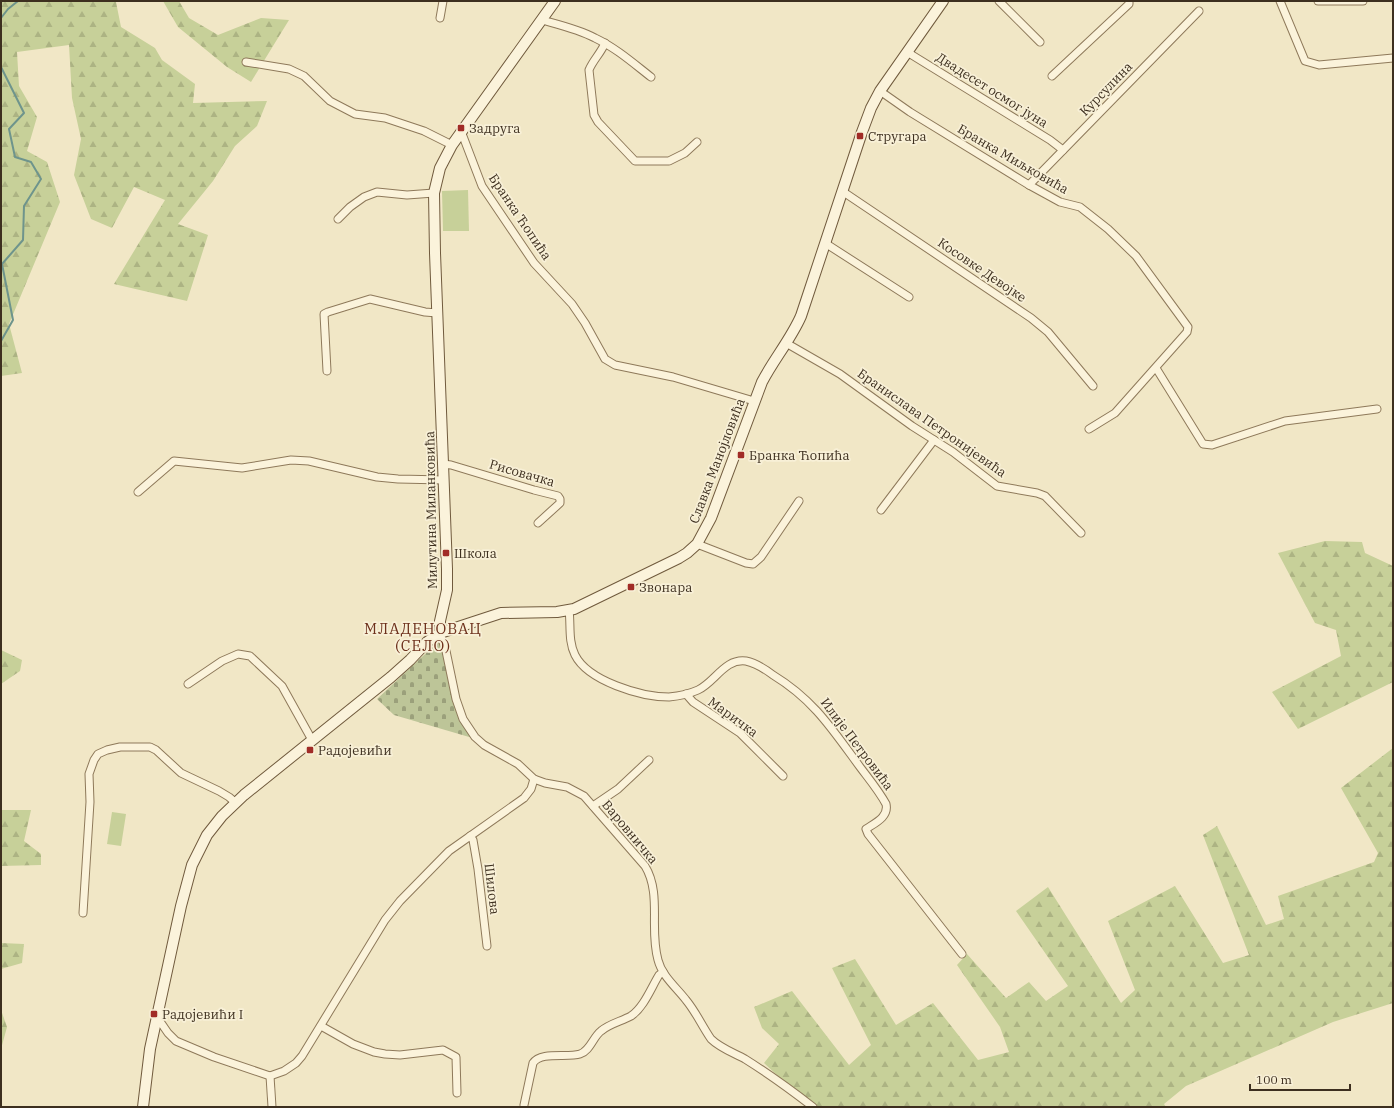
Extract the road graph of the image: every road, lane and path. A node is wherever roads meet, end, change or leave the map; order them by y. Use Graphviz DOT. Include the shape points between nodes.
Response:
graph roads {
  1 [pos="443,1"];
  2 [pos="555,1"];
  3 [pos="943,1"];
  4 [pos="999,1"];
  5 [pos="1129,1"];
  6 [pos="1280,1"];
  7 [pos="1318,1"];
  8 [pos="1363,1"];
  9 [pos="1199,11"];
  10 [pos="440,18"];
  11 [pos="542,20"];
  12 [pos="1040,42"];
  13 [pos="605,43"];
  14 [pos="907,52"];
  15 [pos="1393,58"];
  16 [pos="246,62"];
  17 [pos="1052,76"];
  18 [pos="651,77"];
  19 [pos="880,92"];
  20 [pos="461,131"];
  21 [pos="697,142"];
  22 [pos="452,145"];
  23 [pos="1063,150"];
  24 [pos="1030,185"];
  25 [pos="842,191"];
  26 [pos="434,193"];
  27 [pos="338,219"];
  28 [pos="825,243"];
  29 [pos="909,297"];
  30 [pos="438,313"];
  31 [pos="786,343"];
  32 [pos="1156,368"];
  33 [pos="327,371"];
  34 [pos="1093,386"];
  35 [pos="754,401"];
  36 [pos="1377,409"];
  37 [pos="1089,429"];
  38 [pos="934,440"];
  39 [pos="443,464"];
  40 [pos="444,480"];
  41 [pos="138,492"];
  42 [pos="799,501"];
  43 [pos="881,510"];
  44 [pos="538,522"];
  45 [pos="1081,532"];
  46 [pos="697,544"];
  47 [pos="569,610"];
  48 [pos="440,633"];
  49 [pos="188,684"];
  50 [pos="686,694"];
  51 [pos="312,740"];
  52 [pos="649,760"];
  53 [pos="782,776"];
  54 [pos="534,779"];
  55 [pos="236,803"];
  56 [pos="593,806"];
  57 [pos="470,836"];
  58 [pos="84,913"];
  59 [pos="487,946"];
  60 [pos="962,954"];
  61 [pos="663,972"];
  62 [pos="157,1017"];
  63 [pos="321,1026"];
  64 [pos="270,1076"];
  65 [pos="457,1092"];
  66 [pos="524,1105"];
  67 [pos="143,1107"];
  68 [pos="272,1107"];
  69 [pos="813,1107"];
  1 -- 10 [label="street"];
  2 -- 11 [label="main road, Милутина Миланковића"];
  3 -- 14 [label="main road, Славка Манојловића"];
  4 -- 12 [label="street"];
  5 -- 17 [label="street" via="1129,4"];
  6 -- 15 [label="street" via="1305,61 1319,65"];
  7 -- 8 [label="street"];
  9 -- 23 [label="street, Курсулина"];
  11 -- 13 [label="street" via="574,29"];
  11 -- 20 [label="main road, Милутина Миланковића"];
  13 -- 18 [label="street"];
  13 -- 21 [label="street" via="589,70 594,115 635,162 669,161 685,153"];
  14 -- 19 [label="main road, Славка Манојловића"];
  14 -- 23 [label="street, Двадесет осмог јуна"];
  16 -- 22 [label="street" via="289,69 304,76 330,101 355,114 385,118 424,131"];
  19 -- 24 [label="street, Бранка Миљковића"];
  19 -- 25 [label="main road, Славка Манојловића" via="867,119"];
  20 -- 22 [label="main road, Милутина Миланковића"];
  20 -- 35 [label="street, Бранка Ћопића" via="482,186 534,262 572,304 605,359 615,365 673,377"];
  22 -- 26 [label="main road, Милутина Миланковића" via="440,168"];
  23 -- 24 [label="street, Курсулина"];
  24 -- 32 [label="street, Бранка Миљковића" via="1060,202 1080,207 1108,229 1136,256 1188,327 1187,332"];
  25 -- 28 [label="main road, Славка Манојловића"];
  25 -- 34 [label="street, Косовке Девојке" via="1032,318 1048,332"];
  26 -- 27 [label="street" via="377,192 350,207"];
  26 -- 30 [label="main road, Милутина Миланковића"];
  28 -- 29 [label="street"];
  28 -- 31 [label="main road, Славка Манојловића" via="803,311"];
  30 -- 33 [label="street" via="370,299 324,314"];
  30 -- 39 [label="main road, Милутина Миланковића"];
  31 -- 35 [label="main road, Славка Манојловића"];
  31 -- 38 [label="street, Бранислава Петронијевића" via="840,374"];
  32 -- 36 [label="street" via="1203,444 1212,445 1284,422"];
  32 -- 37 [label="street, Бранка Миљковића" via="1115,413"];
  35 -- 46 [label="main road, Славка Манојловића" via="711,518"];
  38 -- 43 [label="street"];
  38 -- 45 [label="street, Бранислава Петронијевића" via="997,486 1045,496"];
  39 -- 40 [label="main road, Милутина Миланковића"];
  39 -- 44 [label="street, Рисовачка" via="558,496 559,504"];
  40 -- 41 [label="street" via="377,477 309,461 291,460 242,468 174,461"];
  40 -- 48 [label="main road, Милутина Миланковића" via="447,582"];
  42 -- 46 [label="street" via="762,557 753,564"];
  46 -- 47 [label="main road, Славка Манојловића" via="682,556 657,569"];
  47 -- 48 [label="main road, Славка Манојловића" via="500,613"];
  47 -- 50 [label="street, Илије Петровића" via="572,648 588,671 646,694 669,697"];
  48 -- 51 [label="main road" via="391,677"];
  48 -- 54 [label="street, Варовничка" via="456,699 470,731 484,745 518,764"];
  49 -- 51 [label="street" via="222,661 238,654 250,656 282,686"];
  50 -- 53 [label="street, Маричка" via="693,702 740,733"];
  50 -- 60 [label="street, Илије Петровића" via="707,685 730,664 746,661 781,679 804,697 824,718 886,804 885,815 866,829 868,834"];
  51 -- 55 [label="main road"];
  52 -- 56 [label="street" via="618,789"];
  54 -- 56 [label="street, Варовничка" via="572,789 584,796"];
  54 -- 57 [label="street" via="531,789 524,798"];
  55 -- 58 [label="street" via="219,791 181,773 153,748 120,748 98,754 89,774 90,802"];
  55 -- 62 [label="main road" via="206,835 192,864"];
  56 -- 61 [label="street, Варовничка" via="650,875 656,953"];
  57 -- 59 [label="street, Шилова" via="478,869"];
  57 -- 63 [label="street" via="449,851 385,920"];
  61 -- 66 [label="street" via="636,1012 603,1029 584,1052 536,1060"];
  61 -- 69 [label="street, Варовничка" via="687,1000 713,1040 781,1082"];
  62 -- 64 [label="street" via="176,1041"];
  62 -- 67 [label="main road"];
  63 -- 64 [label="street" via="298,1061 284,1071"];
  63 -- 65 [label="street" via="353,1044 374,1052 412,1054 443,1050 456,1057"];
  64 -- 68 [label="street"];
}
